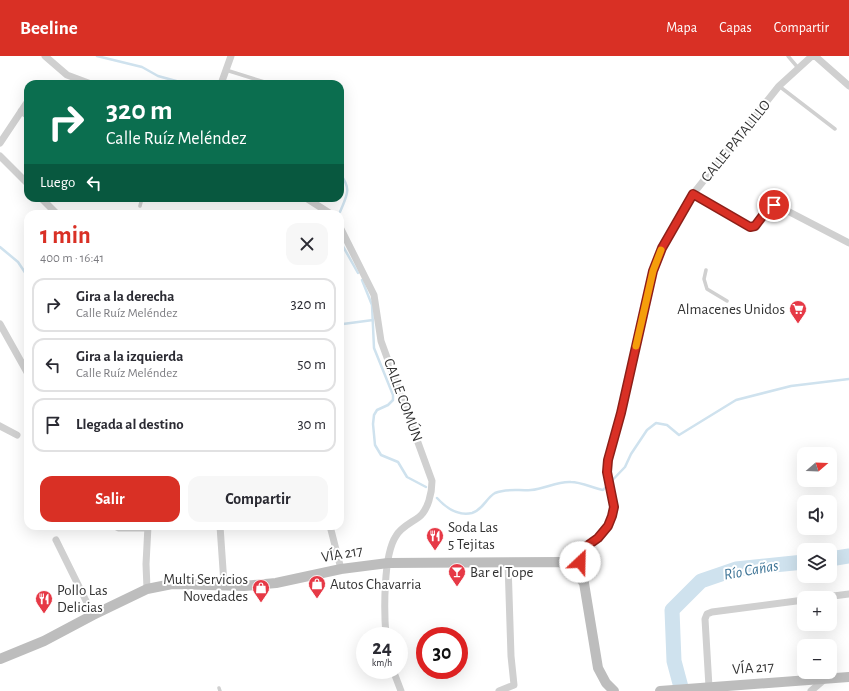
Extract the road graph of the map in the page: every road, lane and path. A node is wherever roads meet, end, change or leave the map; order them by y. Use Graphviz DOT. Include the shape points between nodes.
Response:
graph roads {
  1 [pos="45,56"];
  2 [pos="231,56"];
  3 [pos="788,56"];
  4 [pos="813,56"];
  5 [pos="798,69"];
  6 [pos="226,70"];
  7 [pos="80,80"];
  8 [pos="222,80"];
  9 [pos="258,80"];
  10 [pos="779,86"];
  11 [pos="849,86"];
  12 [pos="24,107"];
  13 [pos="21,111"];
  14 [pos="24,113"];
  15 [pos="836,129"];
  16 [pos="0,143"];
  17 [pos="0,156"];
  18 [pos="24,180"];
  19 [pos="693,194"];
  20 [pos="45,202"];
  21 [pos="141,202"];
  22 [pos="312,202"];
  23 [pos="140,206"];
  24 [pos="53,210"];
  25 [pos="325,210"];
  26 [pos="344,235"];
  27 [pos="849,243"];
  28 [pos="706,270"];
  29 [pos="727,301"];
  30 [pos="0,324"];
  31 [pos="3,335"];
  32 [pos="24,368"];
  33 [pos="0,426"];
  34 [pos="17,435"];
  35 [pos="148,530"];
  36 [pos="220,530"];
  37 [pos="331,530"];
  38 [pos="56,540"];
  39 [pos="584,548"];
  40 [pos="561,562"];
  41 [pos="388,563"];
  42 [pos="508,563"];
  43 [pos="341,569"];
  44 [pos="584,583"];
  45 [pos="224,584"];
  46 [pos="147,589"];
  47 [pos="849,594"];
  48 [pos="837,596"];
  49 [pos="797,601"];
  50 [pos="93,615"];
  51 [pos="386,627"];
  52 [pos="0,659"];
  53 [pos="849,676"];
  54 [pos="837,677"];
  55 [pos="396,679"];
  56 [pos="813,679"];
  57 [pos="825,679"];
  58 [pos="709,687"];
  59 [pos="673,690"];
  60 [pos="400,691"];
  61 [pos="499,691"];
  62 [pos="614,691"];
  63 [pos="660,691"];
  64 [pos="811,691"];
  1 -- 7 [label="street" via="67,75"];
  2 -- 6 [label="street"];
  3 -- 5 [label="lane"];
  4 -- 5 [label="street, CALLE PATALILLO"];
  4 -- 11 [label="street"];
  5 -- 10 [label="street, CALLE PATALILLO"];
  6 -- 8 [label="street"];
  6 -- 9 [label="lane"];
  10 -- 15 [label="lane"];
  10 -- 19 [label="street, CALLE PATALILLO"];
  12 -- 13 [label="street"];
  13 -- 14 [label="street"];
  13 -- 16 [label="street"];
  17 -- 18 [label="street"];
  19 -- 27 [label="street" via="750,227 755,226 770,206 778,206"];
  19 -- 39 [label="street, CALLE PATALILLO" via="662,248 653,271 607,472 614,507 608,526 598,538"];
  20 -- 24 [label="street"];
  21 -- 23 [label="lane"];
  22 -- 25 [label="street"];
  26 -- 41 [label="street, CALLE COMÚN" via="374,295 381,341 432,481 425,511 396,536"];
  28 -- 29 [label="lane" via="704,279 707,289"];
  30 -- 31 [label="street"];
  31 -- 32 [label="street"];
  33 -- 34 [label="street"];
  35 -- 46 [label="street"];
  36 -- 45 [label="street"];
  37 -- 43 [label="street"];
  38 -- 50 [label="street"];
  39 -- 40 [label="street, CALLE PATALILLO"];
  39 -- 44 [label="street" via="580,569"];
  40 -- 42 [label="main road, VÍA 217"];
  40 -- 44 [label="main road"];
  41 -- 42 [label="main road, VÍA 217"];
  41 -- 43 [label="main road, VÍA 217"];
  41 -- 51 [label="street, CALLE COMÚN"];
  42 -- 61 [label="street" via="514,685"];
  43 -- 45 [label="main road, VÍA 217" via="276,583 244,586"];
  44 -- 62 [label="main road" via="598,668"];
  45 -- 46 [label="main road, VÍA 217" via="172,584"];
  46 -- 50 [label="main road, VÍA 217"];
  47 -- 48 [label="street"];
  49 -- 58 [label="street" via="707,614 705,619"];
  50 -- 52 [label="main road, VÍA 217" via="44,641"];
  53 -- 54 [label="main road, VÍA 217"];
  55 -- 60 [label="street"];
  56 -- 58 [label="main road, VÍA 217"];
  57 -- 64 [label="street"];
  58 -- 59 [label="main road, VÍA 217"];
  59 -- 63 [label="main road, VÍA 217"];
}
